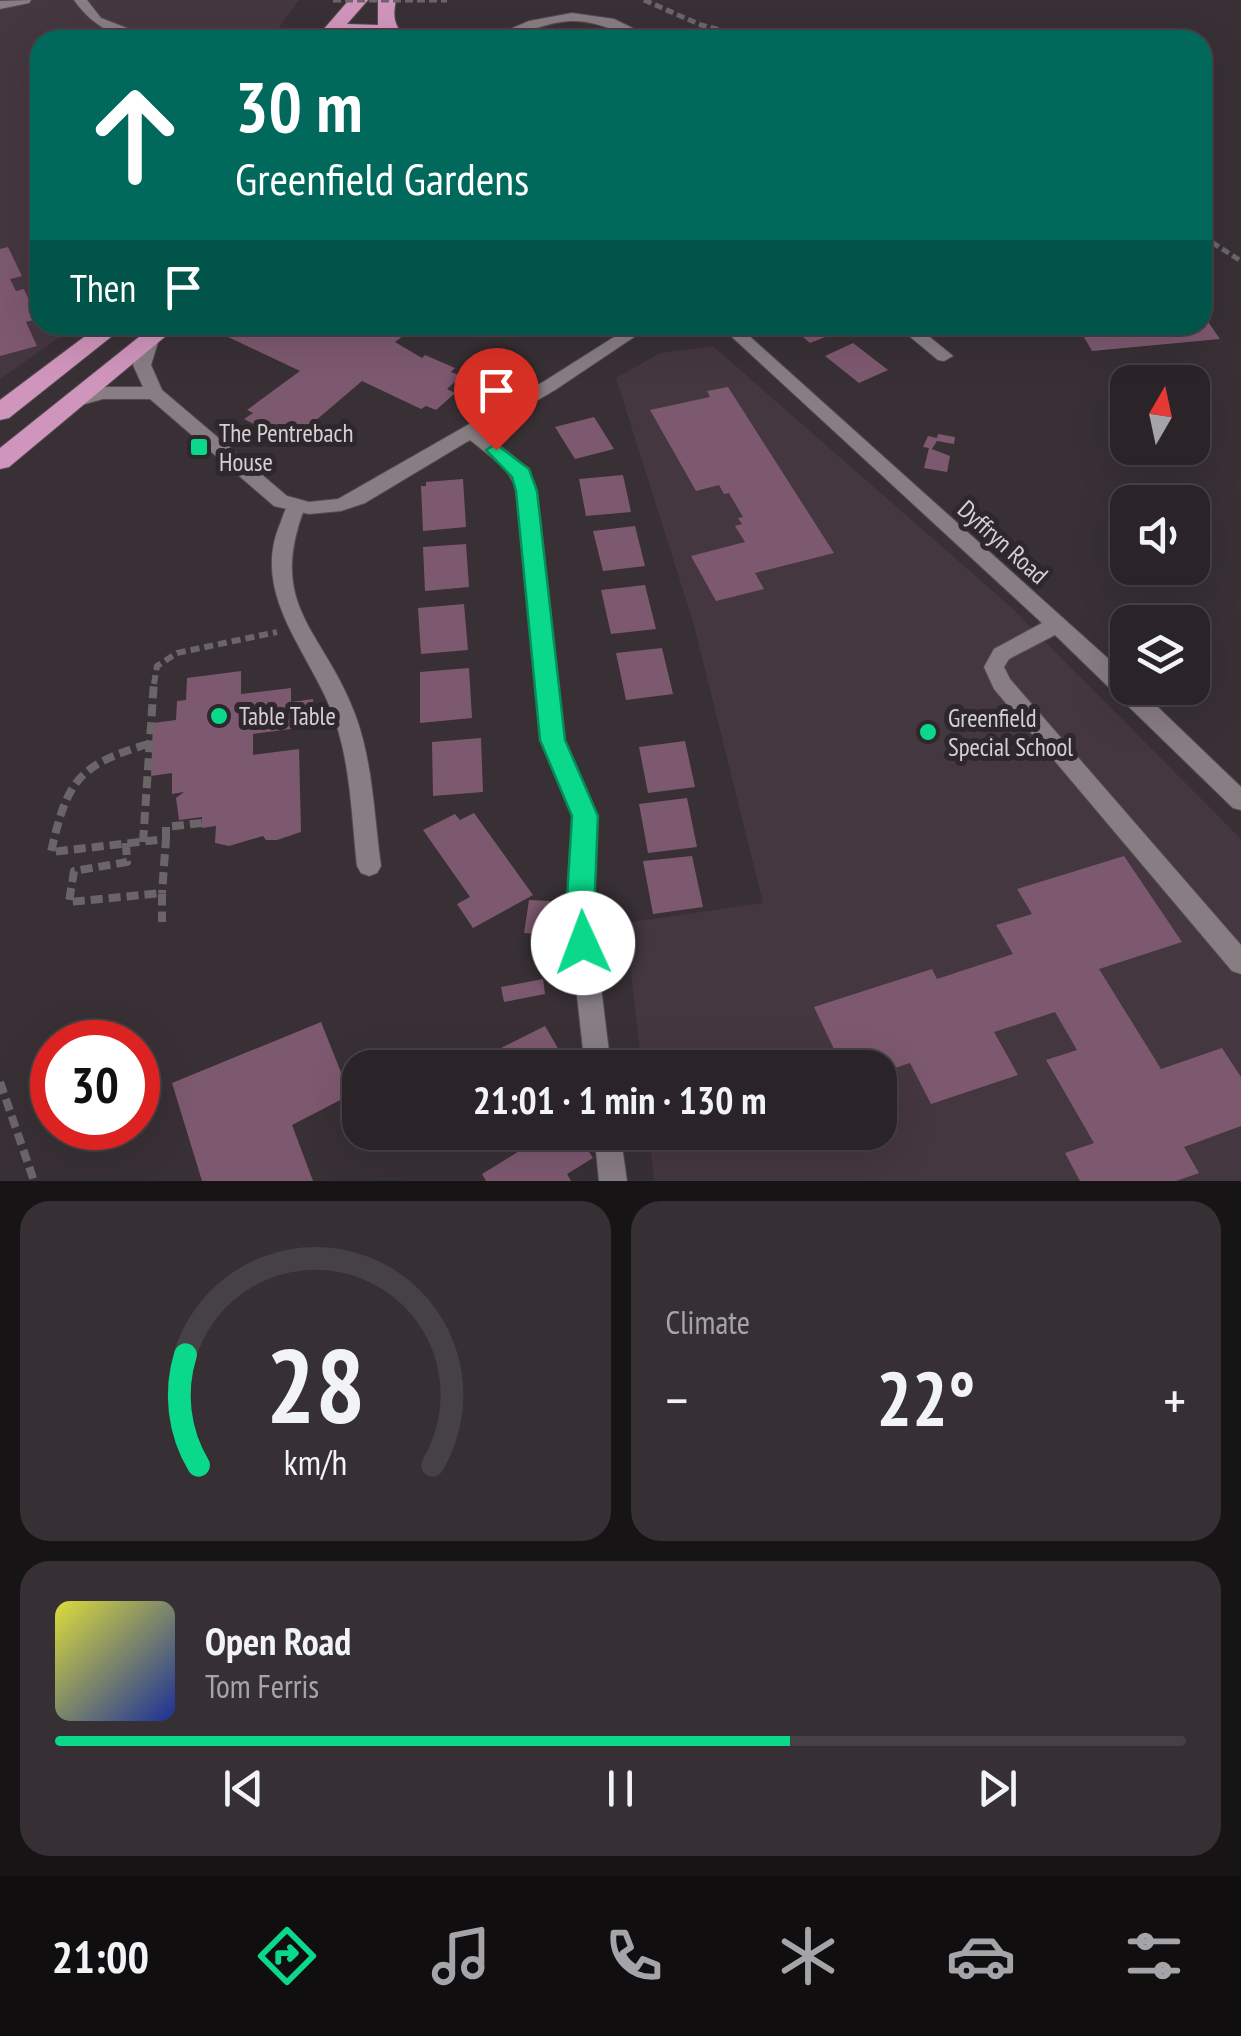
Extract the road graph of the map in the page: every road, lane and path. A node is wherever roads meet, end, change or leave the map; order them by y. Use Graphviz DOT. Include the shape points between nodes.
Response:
graph roads {
  1 [pos="25,0"];
  2 [pos="80,0"];
  3 [pos="333,0"];
  4 [pos="359,0"];
  5 [pos="387,0"];
  6 [pos="447,0"];
  7 [pos="644,0"];
  8 [pos="0,5"];
  9 [pos="120,30"];
  10 [pos="328,30"];
  11 [pos="390,30"];
  12 [pos="523,30"];
  13 [pos="632,30"];
  14 [pos="720,30"];
  15 [pos="1212,243"];
  16 [pos="1241,262"];
  17 [pos="102,335"];
  18 [pos="156,335"];
  19 [pos="158,335"];
  20 [pos="628,335"];
  21 [pos="738,335"];
  22 [pos="917,335"];
  23 [pos="944,356"];
  24 [pos="154,394"];
  25 [pos="74,401"];
  26 [pos="0,412"];
  27 [pos="470,432"];
  28 [pos="0,461"];
  29 [pos="296,507"];
  30 [pos="1056,625"];
  31 [pos="299,628"];
  32 [pos="148,744"];
  33 [pos="1241,801"];
  34 [pos="202,823"];
  35 [pos="166,839"];
  36 [pos="143,842"];
  37 [pos="126,843"];
  38 [pos="368,866"];
  39 [pos="162,892"];
  40 [pos="162,922"];
  41 [pos="1241,963"];
  42 [pos="596,1050"];
  43 [pos="0,1082"];
  44 [pos="609,1150"];
  45 [pos="34,1181"];
  46 [pos="613,1181"];
  1 -- 8 [label="street"];
  2 -- 9 [label="street" via="96,22"];
  3 -- 6 [label="path, bridge"];
  4 -- 10 [label="highway"];
  5 -- 11 [label="highway"];
  7 -- 14 [label="path"];
  12 -- 13 [label="street" via="590,16"];
  15 -- 16 [label="path"];
  17 -- 26 [label="highway"];
  18 -- 25 [label="highway"];
  19 -- 24 [label="street" via="142,366"];
  20 -- 27 [label="street"];
  21 -- 30 [label="street, Dyffryn Road"];
  22 -- 23 [label="street"];
  24 -- 25 [label="street" via="102,393"];
  24 -- 29 [label="street"];
  25 -- 28 [label="highway"];
  27 -- 29 [label="street" via="358,498"];
  27 -- 42 [label="street" via="511,462 527,491 553,740 585,816 580,914"];
  29 -- 31 [label="street" via="279,538 279,576"];
  30 -- 33 [label="street, Dyffryn Road"];
  30 -- 41 [label="street" via="1001,654 994,667 1001,683"];
  31 -- 32 [label="path" via="166,658 152,675"];
  31 -- 38 [label="street" via="345,714"];
  32 -- 36 [label="path"];
  32 -- 37 [label="path" via="72,781 51,852"];
  34 -- 35 [label="path" via="166,827"];
  35 -- 36 [label="path"];
  35 -- 39 [label="path"];
  36 -- 37 [label="path"];
  37 -- 39 [label="path" via="126,862 74,871 69,902"];
  39 -- 40 [label="path"];
  43 -- 45 [label="path"];
  44 -- 46 [label="street"];
}
